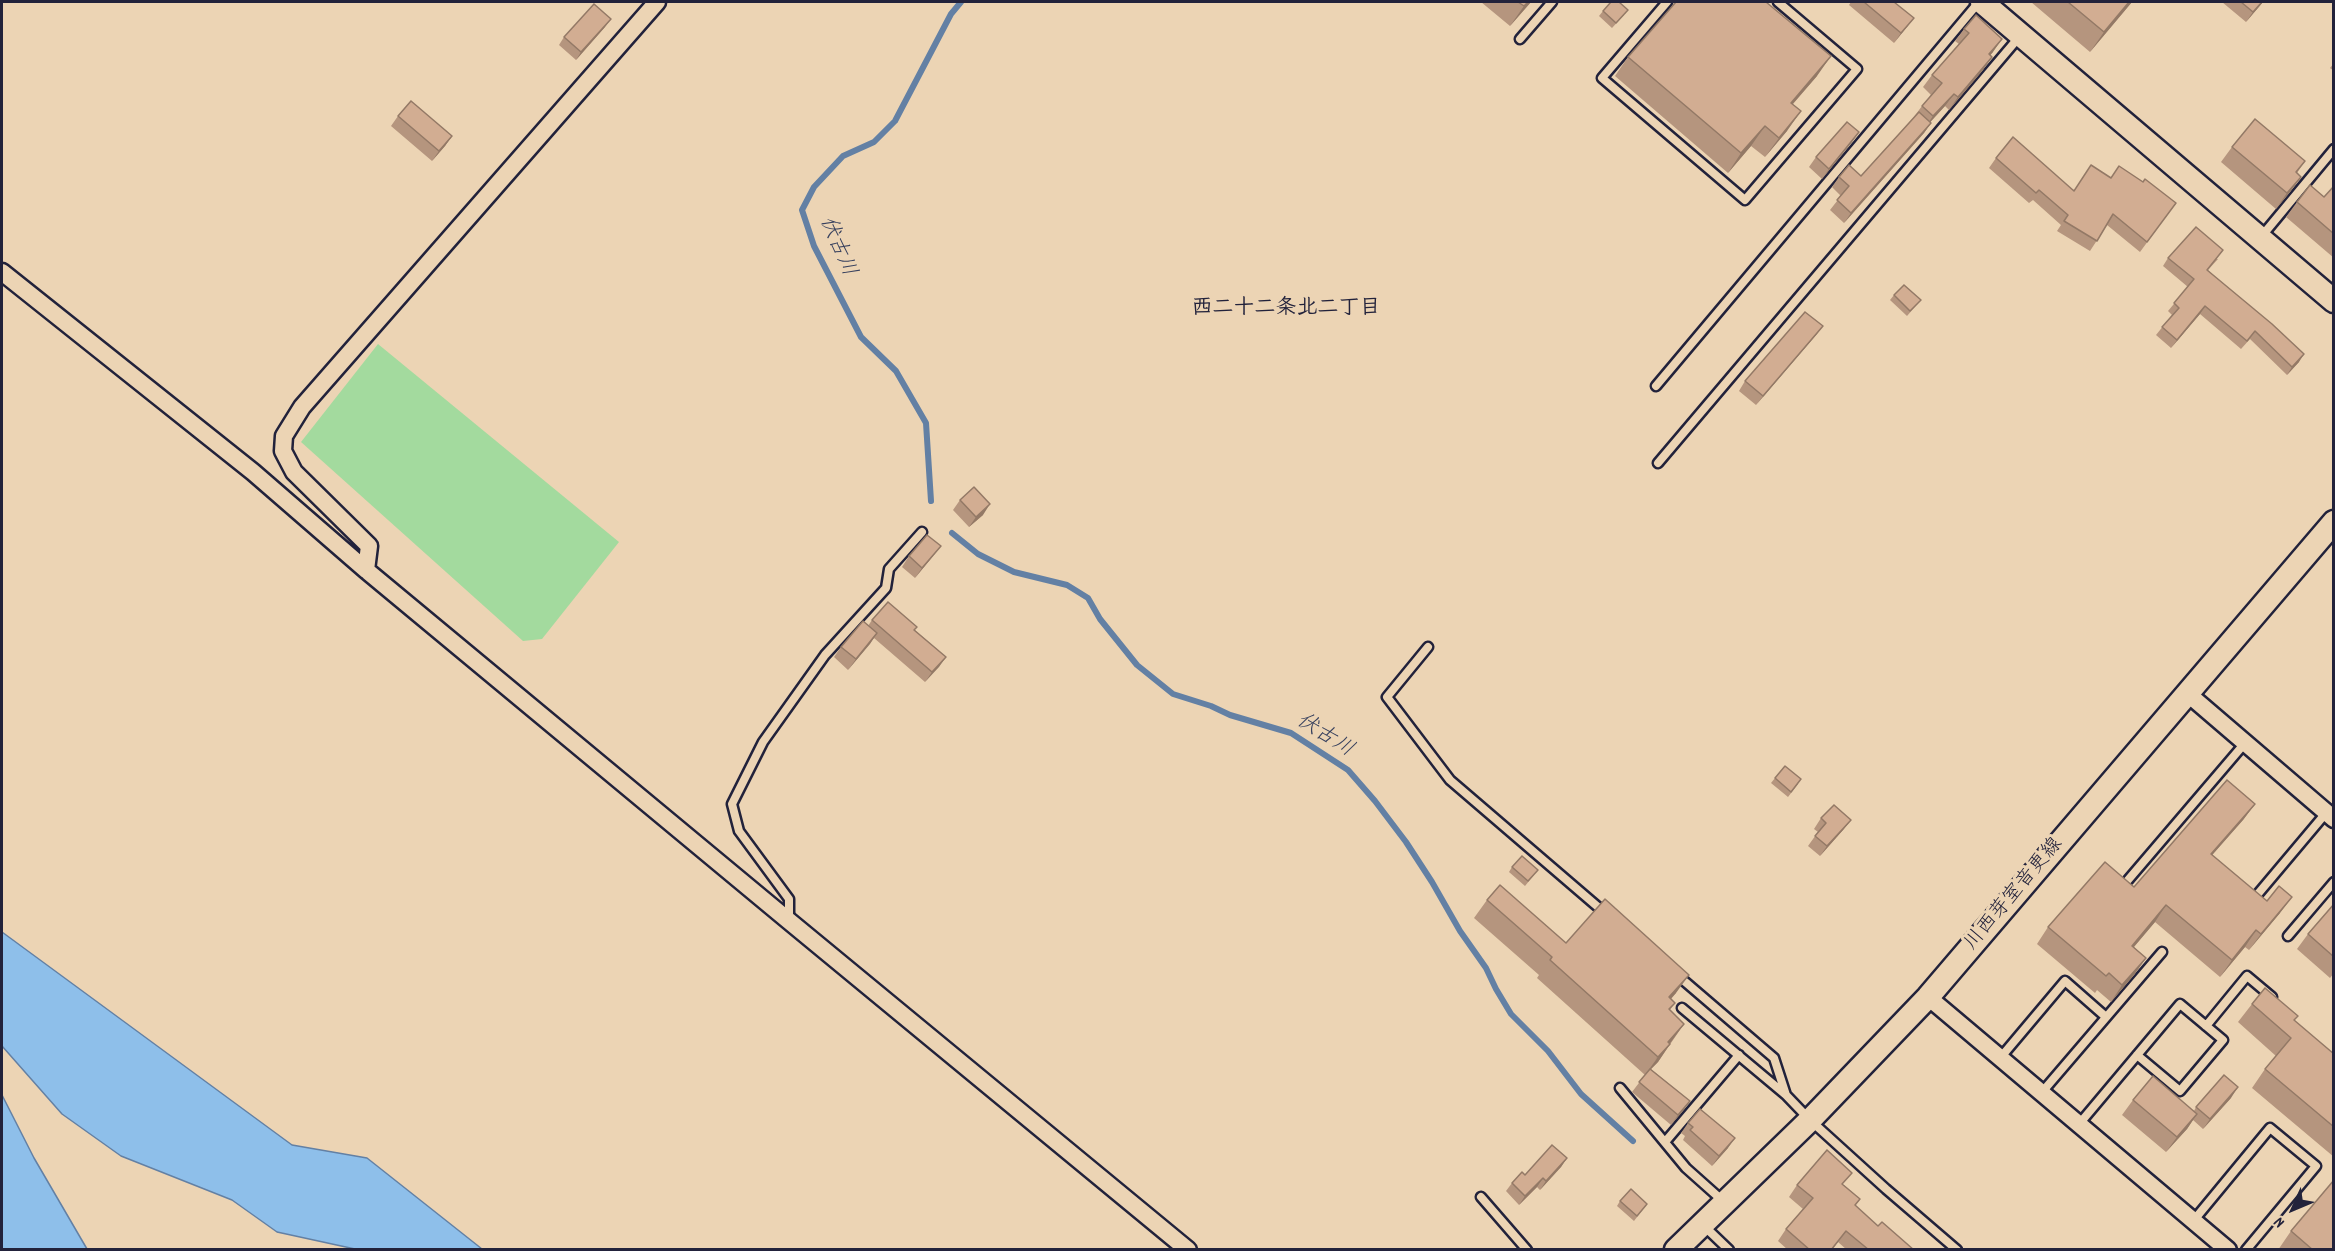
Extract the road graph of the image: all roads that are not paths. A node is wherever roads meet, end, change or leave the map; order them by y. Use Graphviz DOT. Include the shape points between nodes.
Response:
graph roads {
  1 [pos="657,2"];
  2 [pos="1552,2"];
  3 [pos="1667,2"];
  4 [pos="1980,2"];
  5 [pos="1782,3"];
  6 [pos="2021,35"];
  7 [pos="1520,39"];
  8 [pos="2334,149"];
  9 [pos="2260,238"];
  10 [pos="2,272"];
  11 [pos="2334,301"];
  12 [pos="1656,386"];
  13 [pos="1658,463"];
  14 [pos="2334,522"];
  15 [pos="922,532"];
  16 [pos="366,570"];
  17 [pos="1428,648"];
  18 [pos="2187,693"];
  19 [pos="2245,743"];
  20 [pos="2330,816"];
  21 [pos="2128,880"];
  22 [pos="2334,882"];
  23 [pos="2257,895"];
  24 [pos="1612,919"];
  25 [pos="789,921"];
  26 [pos="2288,936"];
  27 [pos="2162,952"];
  28 [pos="1666,966"];
  29 [pos="1929,997"];
  30 [pos="2284,1006"];
  31 [pos="1682,1008"];
  32 [pos="2106,1017"];
  33 [pos="2206,1026"];
  34 [pos="1738,1055"];
  35 [pos="2137,1055"];
  36 [pos="2001,1057"];
  37 [pos="1620,1088"];
  38 [pos="2043,1091"];
  39 [pos="1786,1095"];
  40 [pos="1810,1120"];
  41 [pos="2080,1122"];
  42 [pos="1665,1142"];
  43 [pos="1480,1197"];
  44 [pos="1726,1203"];
  45 [pos="2194,1220"];
  46 [pos="1703,1225"];
  47 [pos="1188,1250"];
  48 [pos="1527,1250"];
  49 [pos="1676,1250"];
  50 [pos="1729,1250"];
  51 [pos="1957,1250"];
  52 [pos="2228,1250"];
  53 [pos="2246,1250"];
  1 -- 16 [label="street" via="302,407 284,436 283,451 294,472 369,546"];
  2 -- 7 [label="lane"];
  3 -- 5 [label="lane" via="1602,78 1745,200 1857,69"];
  4 -- 6 [label="main road"];
  4 -- 12 [label="lane"];
  6 -- 9 [label="main road"];
  6 -- 13 [label="lane"];
  8 -- 9 [label="lane"];
  9 -- 11 [label="main road"];
  10 -- 16 [label="street" via="253,472"];
  14 -- 18 [label="main road, 川西芽室音更線"];
  15 -- 25 [label="lane" via="889,569 886,588 825,655 763,742 732,804 739,831 789,899"];
  16 -- 25 [label="street"];
  17 -- 24 [label="lane" via="1387,697 1450,780"];
  18 -- 19 [label="street"];
  18 -- 29 [label="main road, 川西芽室音更線"];
  19 -- 20 [label="street"];
  19 -- 21 [label="lane"];
  20 -- 23 [label="lane"];
  22 -- 26 [label="lane"];
  25 -- 47 [label="street"];
  27 -- 32 [label="lane"];
  28 -- 39 [label="lane" via="1774,1058"];
  29 -- 36 [label="street"];
  29 -- 40 [label="main road, 川西芽室音更線"];
  30 -- 33 [label="lane" via="2247,976"];
  31 -- 34 [label="lane"];
  32 -- 36 [label="lane" via="2065,981"];
  32 -- 38 [label="lane"];
  33 -- 35 [label="lane" via="2180,1004"];
  33 -- 35 [label="lane" via="2223,1040 2180,1091"];
  34 -- 39 [label="lane"];
  34 -- 42 [label="lane"];
  35 -- 41 [label="lane"];
  36 -- 38 [label="street"];
  37 -- 42 [label="lane"];
  38 -- 41 [label="street"];
  39 -- 40 [label="lane"];
  40 -- 44 [label="main road, 川西芽室音更線"];
  40 -- 51 [label="lane"];
  41 -- 45 [label="street"];
  42 -- 44 [label="lane" via="1686,1168"];
  43 -- 48 [label="lane"];
  44 -- 46 [label="main road, 川西芽室音更線"];
  45 -- 52 [label="street"];
  45 -- 53 [label="lane" via="2270,1128 2316,1166"];
  46 -- 49 [label="main road, 川西芽室音更線"];
  46 -- 50 [label="lane"];
}
